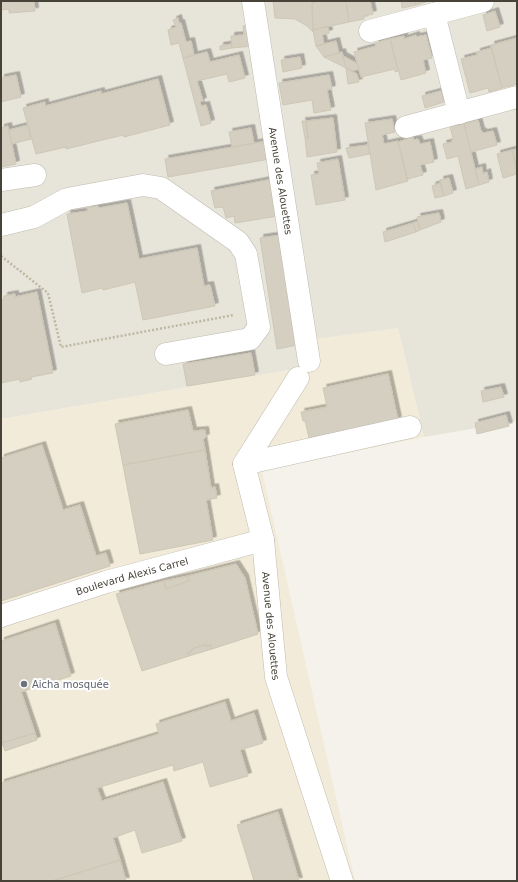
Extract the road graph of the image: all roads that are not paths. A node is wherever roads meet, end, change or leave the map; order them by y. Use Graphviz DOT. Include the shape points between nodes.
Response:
graph roads {
  1 [pos="253,1"];
  2 [pos="483,1"];
  3 [pos="434,14"];
  4 [pos="370,31"];
  5 [pos="517,97"];
  6 [pos="459,113"];
  7 [pos="406,127"];
  8 [pos="35,175"];
  9 [pos="1,180"];
  10 [pos="1,225"];
  11 [pos="166,354"];
  12 [pos="410,427"];
  13 [pos="244,464"];
  14 [pos="263,540"];
  15 [pos="1,616"];
  16 [pos="342,881"];
  1 -- 13 [label="street, Avenue des Alouettes" via="303,369"];
  2 -- 3 [label="street"];
  3 -- 4 [label="street"];
  3 -- 6 [label="street"];
  5 -- 6 [label="street"];
  6 -- 7 [label="street"];
  8 -- 9 [label="street"];
  10 -- 11 [label="street" via="34,217 67,199 143,185 161,188 238,242 246,254 259,327 250,339"];
  12 -- 13 [label="street"];
  13 -- 14 [label="street, Avenue des Alouettes"];
  14 -- 15 [label="street, Boulevard Alexis Carrel" via="106,582"];
  14 -- 16 [label="street, Avenue des Alouettes" via="276,677"];
}
